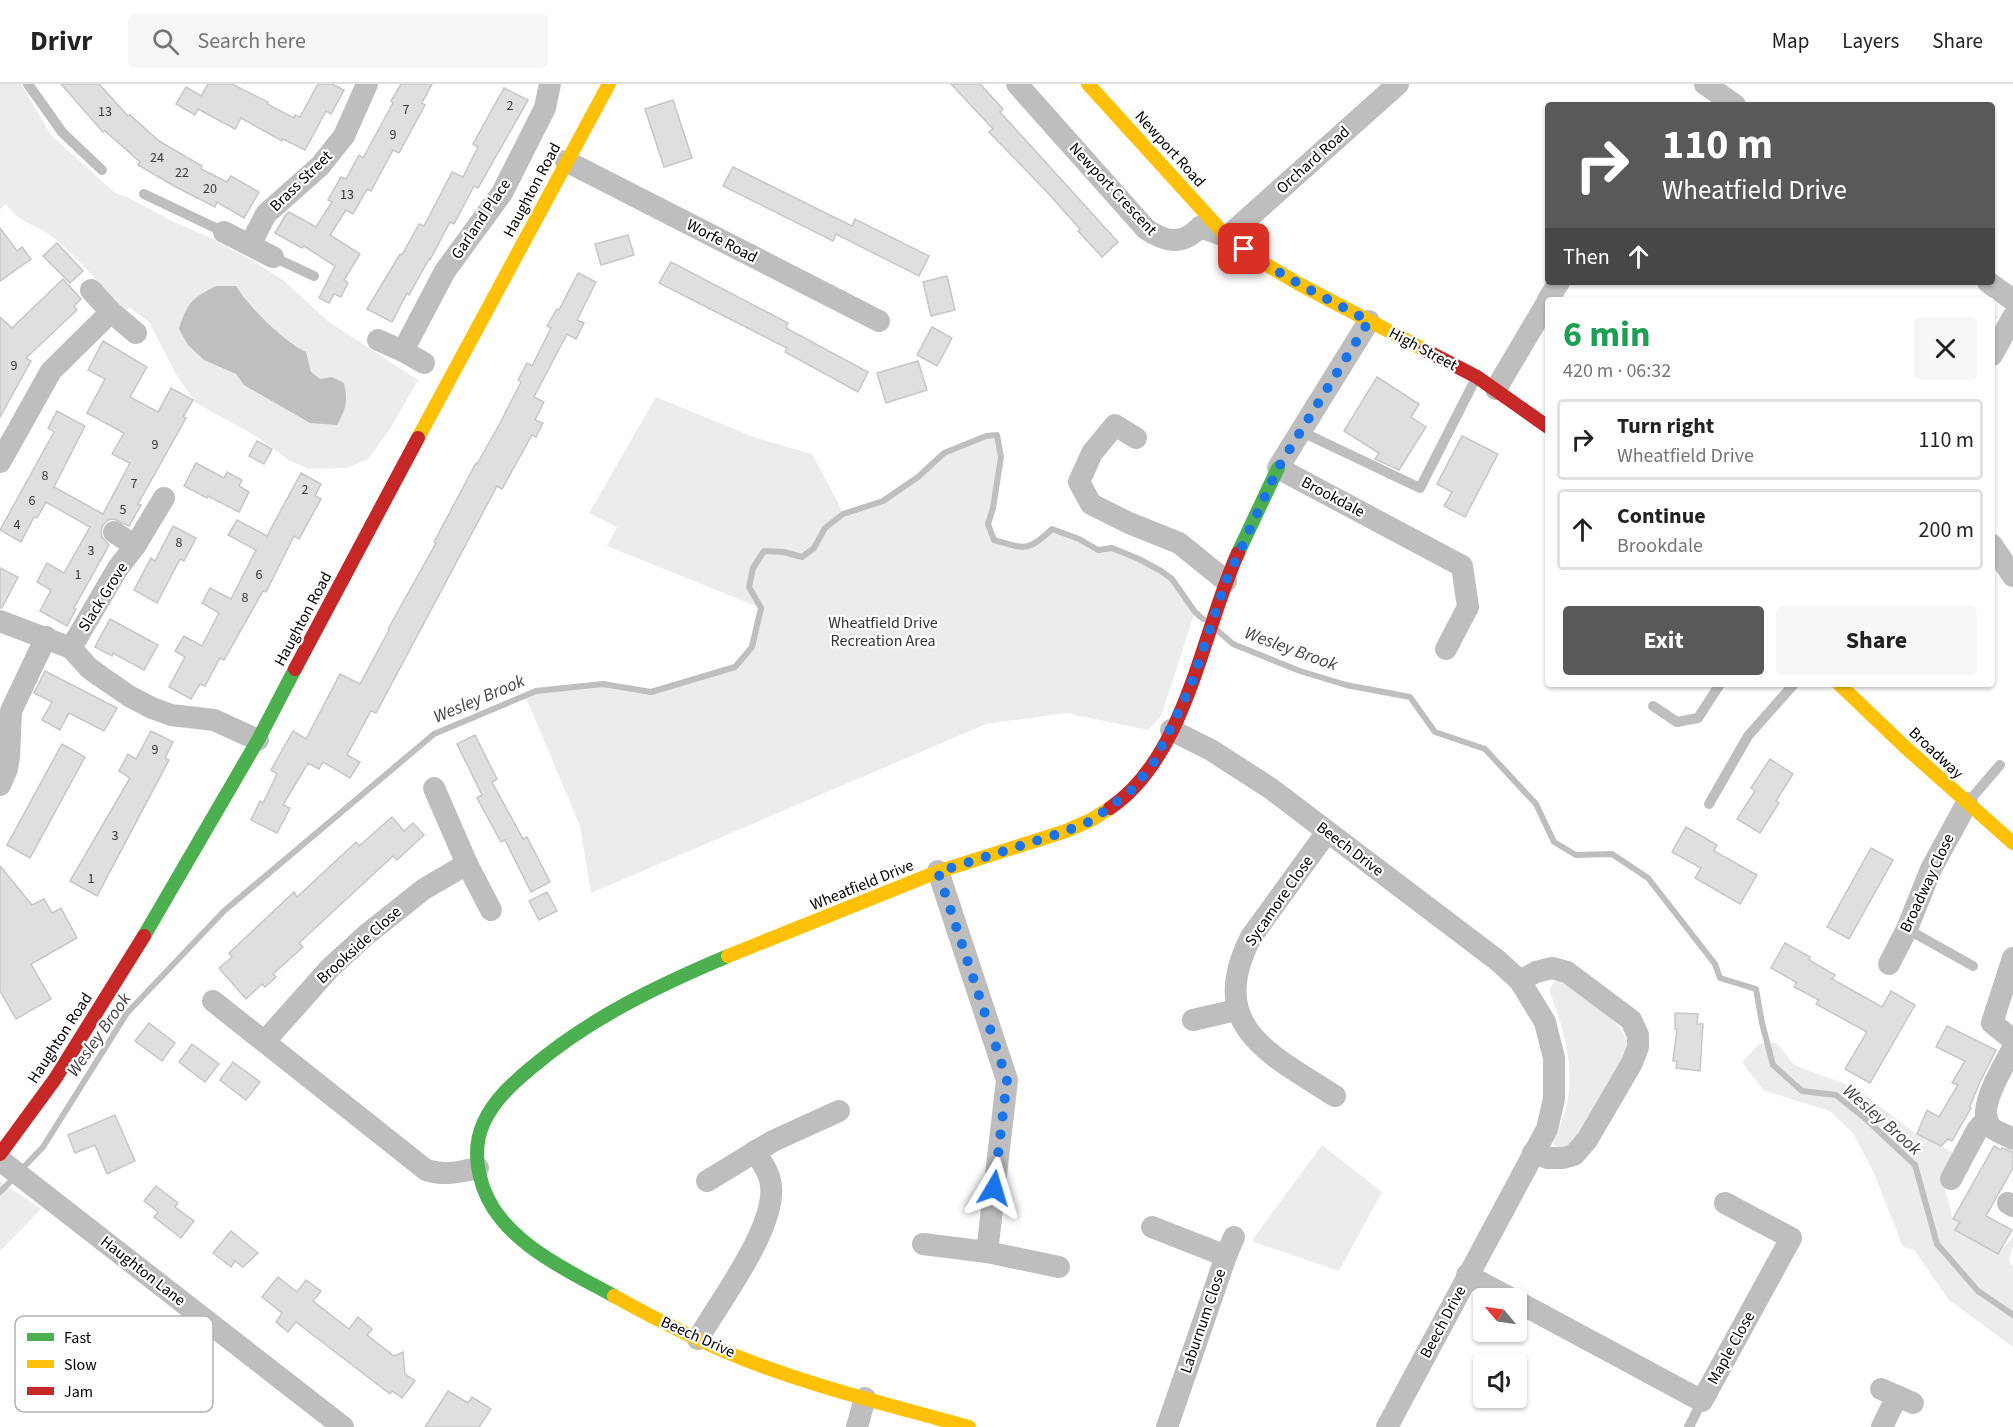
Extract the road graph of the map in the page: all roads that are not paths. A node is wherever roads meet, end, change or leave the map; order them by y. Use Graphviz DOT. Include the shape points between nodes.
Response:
graph roads {
  1 [pos="28,84"];
  2 [pos="367,84"];
  3 [pos="550,84"];
  4 [pos="609,84"];
  5 [pos="1017,84"];
  6 [pos="1088,84"];
  7 [pos="1398,84"];
  8 [pos="1705,84"];
  9 [pos="1731,102"];
  10 [pos="566,161"];
  11 [pos="102,170"];
  12 [pos="144,194"];
  13 [pos="224,232"];
  14 [pos="1227,237"];
  15 [pos="250,245"];
  16 [pos="273,257"];
  17 [pos="314,276"];
  18 [pos="1992,285"];
  19 [pos="91,290"];
  20 [pos="2013,300"];
  21 [pos="1545,304"];
  22 [pos="111,312"];
  23 [pos="2013,317"];
  24 [pos="879,321"];
  25 [pos="1369,321"];
  26 [pos="136,333"];
  27 [pos="378,340"];
  28 [pos="1995,350"];
  29 [pos="403,351"];
  30 [pos="424,363"];
  31 [pos="1486,383"];
  32 [pos="1545,425"];
  33 [pos="1300,430"];
  34 [pos="1137,438"];
  35 [pos="0,462"];
  36 [pos="1278,468"];
  37 [pos="164,498"];
  38 [pos="114,532"];
  39 [pos="135,546"];
  40 [pos="1995,549"];
  41 [pos="2013,576"];
  42 [pos="1226,581"];
  43 [pos="0,621"];
  44 [pos="46,637"];
  45 [pos="71,648"];
  46 [pos="1446,649"];
  47 [pos="1718,687"];
  48 [pos="1791,687"];
  49 [pos="1842,687"];
  50 [pos="1653,706"];
  51 [pos="1171,730"];
  52 [pos="258,740"];
  53 [pos="2000,765"];
  54 [pos="0,785"];
  55 [pos="434,788"];
  56 [pos="1967,803"];
  57 [pos="1709,804"];
  58 [pos="1328,832"];
  59 [pos="2013,843"];
  60 [pos="467,864"];
  61 [pos="938,872"];
  62 [pos="491,910"];
  63 [pos="1907,929"];
  64 [pos="2013,958"];
  65 [pos="1889,964"];
  66 [pos="1973,966"];
  67 [pos="1520,981"];
  68 [pos="213,1001"];
  69 [pos="1236,1010"];
  70 [pos="1193,1020"];
  71 [pos="2013,1040"];
  72 [pos="265,1041"];
  73 [pos="2013,1048"];
  74 [pos="1335,1096"];
  75 [pos="839,1111"];
  76 [pos="1987,1119"];
  77 [pos="2013,1139"];
  78 [pos="755,1151"];
  79 [pos="1533,1153"];
  80 [pos="0,1154"];
  81 [pos="0,1160"];
  82 [pos="478,1168"];
  83 [pos="1951,1179"];
  84 [pos="707,1181"];
  85 [pos="1725,1203"];
  86 [pos="1152,1227"];
  87 [pos="923,1244"];
  88 [pos="987,1252"];
  89 [pos="1059,1267"];
  90 [pos="1467,1275"];
  91 [pos="1491,1288"];
  92 [pos="1527,1307"];
  93 [pos="200,1316"];
  94 [pos="213,1326"];
  95 [pos="698,1339"];
  96 [pos="1897,1396"];
  97 [pos="866,1398"];
  98 [pos="1702,1401"];
  99 [pos="343,1427"];
  100 [pos="857,1427"];
  101 [pos="969,1427"];
  102 [pos="1167,1427"];
  103 [pos="1387,1427"];
  104 [pos="1689,1427"];
  105 [pos="1882,1427"];
  1 -- 11 [label="lane" via="62,132"];
  2 -- 15 [label="street, Brass Street" via="344,136 320,166 266,214"];
  3 -- 29 [label="street, Garland Place" via="545,108 502,193 446,271"];
  4 -- 10 [label="street, Haughton Road"];
  5 -- 14 [label="street, Newport Crescent" via="1146,229 1160,239 1170,240 1184,238 1200,226"];
  6 -- 14 [label="street, Newport Road"];
  7 -- 14 [label="street, Orchard Road"];
  8 -- 9 [label="street"];
  10 -- 24 [label="street, Worfe Road"];
  10 -- 52 [label="street, Haughton Road"];
  12 -- 13 [label="lane"];
  13 -- 15 [label="street"];
  14 -- 25 [label="street, High Street" via="1290,279"];
  15 -- 16 [label="street"];
  16 -- 17 [label="lane"];
  18 -- 20 [label="street"];
  19 -- 22 [label="street"];
  21 -- 31 [label="street"];
  22 -- 26 [label="street"];
  22 -- 35 [label="street" via="51,371"];
  23 -- 28 [label="street"];
  25 -- 31 [label="street, High Street"];
  25 -- 33 [label="street"];
  27 -- 29 [label="street"];
  29 -- 30 [label="street"];
  31 -- 32 [label="street, High Street"];
  31 -- 33 [label="lane" via="1420,488"];
  33 -- 36 [label="street"];
  34 -- 42 [label="street" via="1115,425 1092,453 1079,482 1091,504 1179,543"];
  36 -- 42 [label="street, Wheatfield Drive"];
  36 -- 46 [label="street, Brookdale" via="1462,566 1468,607"];
  37 -- 39 [label="street, Slack Grove"];
  38 -- 39 [label="street, Slack Grove"];
  39 -- 45 [label="street, Slack Grove"];
  40 -- 41 [label="street"];
  42 -- 51 [label="street, Wheatfield Drive" via="1190,688"];
  43 -- 44 [label="street"];
  44 -- 45 [label="street"];
  44 -- 54 [label="street" via="11,711 9,757"];
  45 -- 52 [label="street" via="89,668 152,708 171,715 214,720"];
  47 -- 50 [label="lane" via="1698,718 1677,722"];
  48 -- 57 [label="lane" via="1748,736"];
  49 -- 56 [label="street, Broadway"];
  51 -- 58 [label="street, Beech Drive" via="1270,788"];
  51 -- 61 [label="street, Wheatfield Drive" via="1154,762 1133,789 1091,821"];
  52 -- 80 [label="street, Haughton Road" via="61,1070"];
  53 -- 56 [label="lane"];
  55 -- 60 [label="street"];
  56 -- 59 [label="street, Broadway"];
  56 -- 63 [label="street, Broadway Close" via="1931,869"];
  58 -- 67 [label="street, Beech Drive"];
  58 -- 69 [label="street, Sycamore Close" via="1251,937 1238,968"];
  60 -- 62 [label="street"];
  60 -- 72 [label="street, Brookside Close" via="424,889 366,935 330,968"];
  61 -- 82 [label="street, Wheatfield Drive" via="645,993 560,1044 532,1066 492,1108 480,1129"];
  61 -- 88 [label="street" via="1007,1080"];
  63 -- 65 [label="street, Broadway Close"];
  63 -- 66 [label="lane"];
  64 -- 71 [label="street" via="1992,1023"];
  67 -- 79 [label="street, Beech Drive" via="1545,1022 1554,1059 1554,1099 1547,1129"];
  67 -- 79 [label="street" via="1552,968 1567,972 1631,1020 1638,1035 1632,1063 1574,1155 1548,1158"];
  68 -- 72 [label="street"];
  69 -- 70 [label="street"];
  69 -- 74 [label="street" via="1254,1040 1268,1053"];
  72 -- 82 [label="street" via="426,1170 449,1174"];
  73 -- 76 [label="street" via="1987,1098"];
  75 -- 78 [label="street"];
  76 -- 77 [label="street" via="1990,1126"];
  76 -- 83 [label="street"];
  78 -- 84 [label="street"];
  78 -- 95 [label="street" via="770,1179 767,1216 757,1242"];
  79 -- 90 [label="street, Beech Drive"];
  81 -- 93 [label="street, Haughton Lane"];
  82 -- 95 [label="street, Beech Drive" via="494,1210 525,1241 600,1289"];
  85 -- 98 [label="street, Maple Close" via="1791,1238"];
  86 -- 102 [label="street, Laburnum Close" via="1230,1246"];
  87 -- 88 [label="street"];
  88 -- 89 [label="street"];
  90 -- 91 [label="street"];
  90 -- 103 [label="street, Beech Drive"];
  92 -- 98 [label="street, Maple Close"];
  94 -- 99 [label="street, Haughton Lane"];
  95 -- 97 [label="street, Beech Drive" via="767,1368"];
  96 -- 105 [label="street"];
  97 -- 100 [label="street"];
  97 -- 101 [label="street, Beech Drive"];
  98 -- 104 [label="lane"];
}
